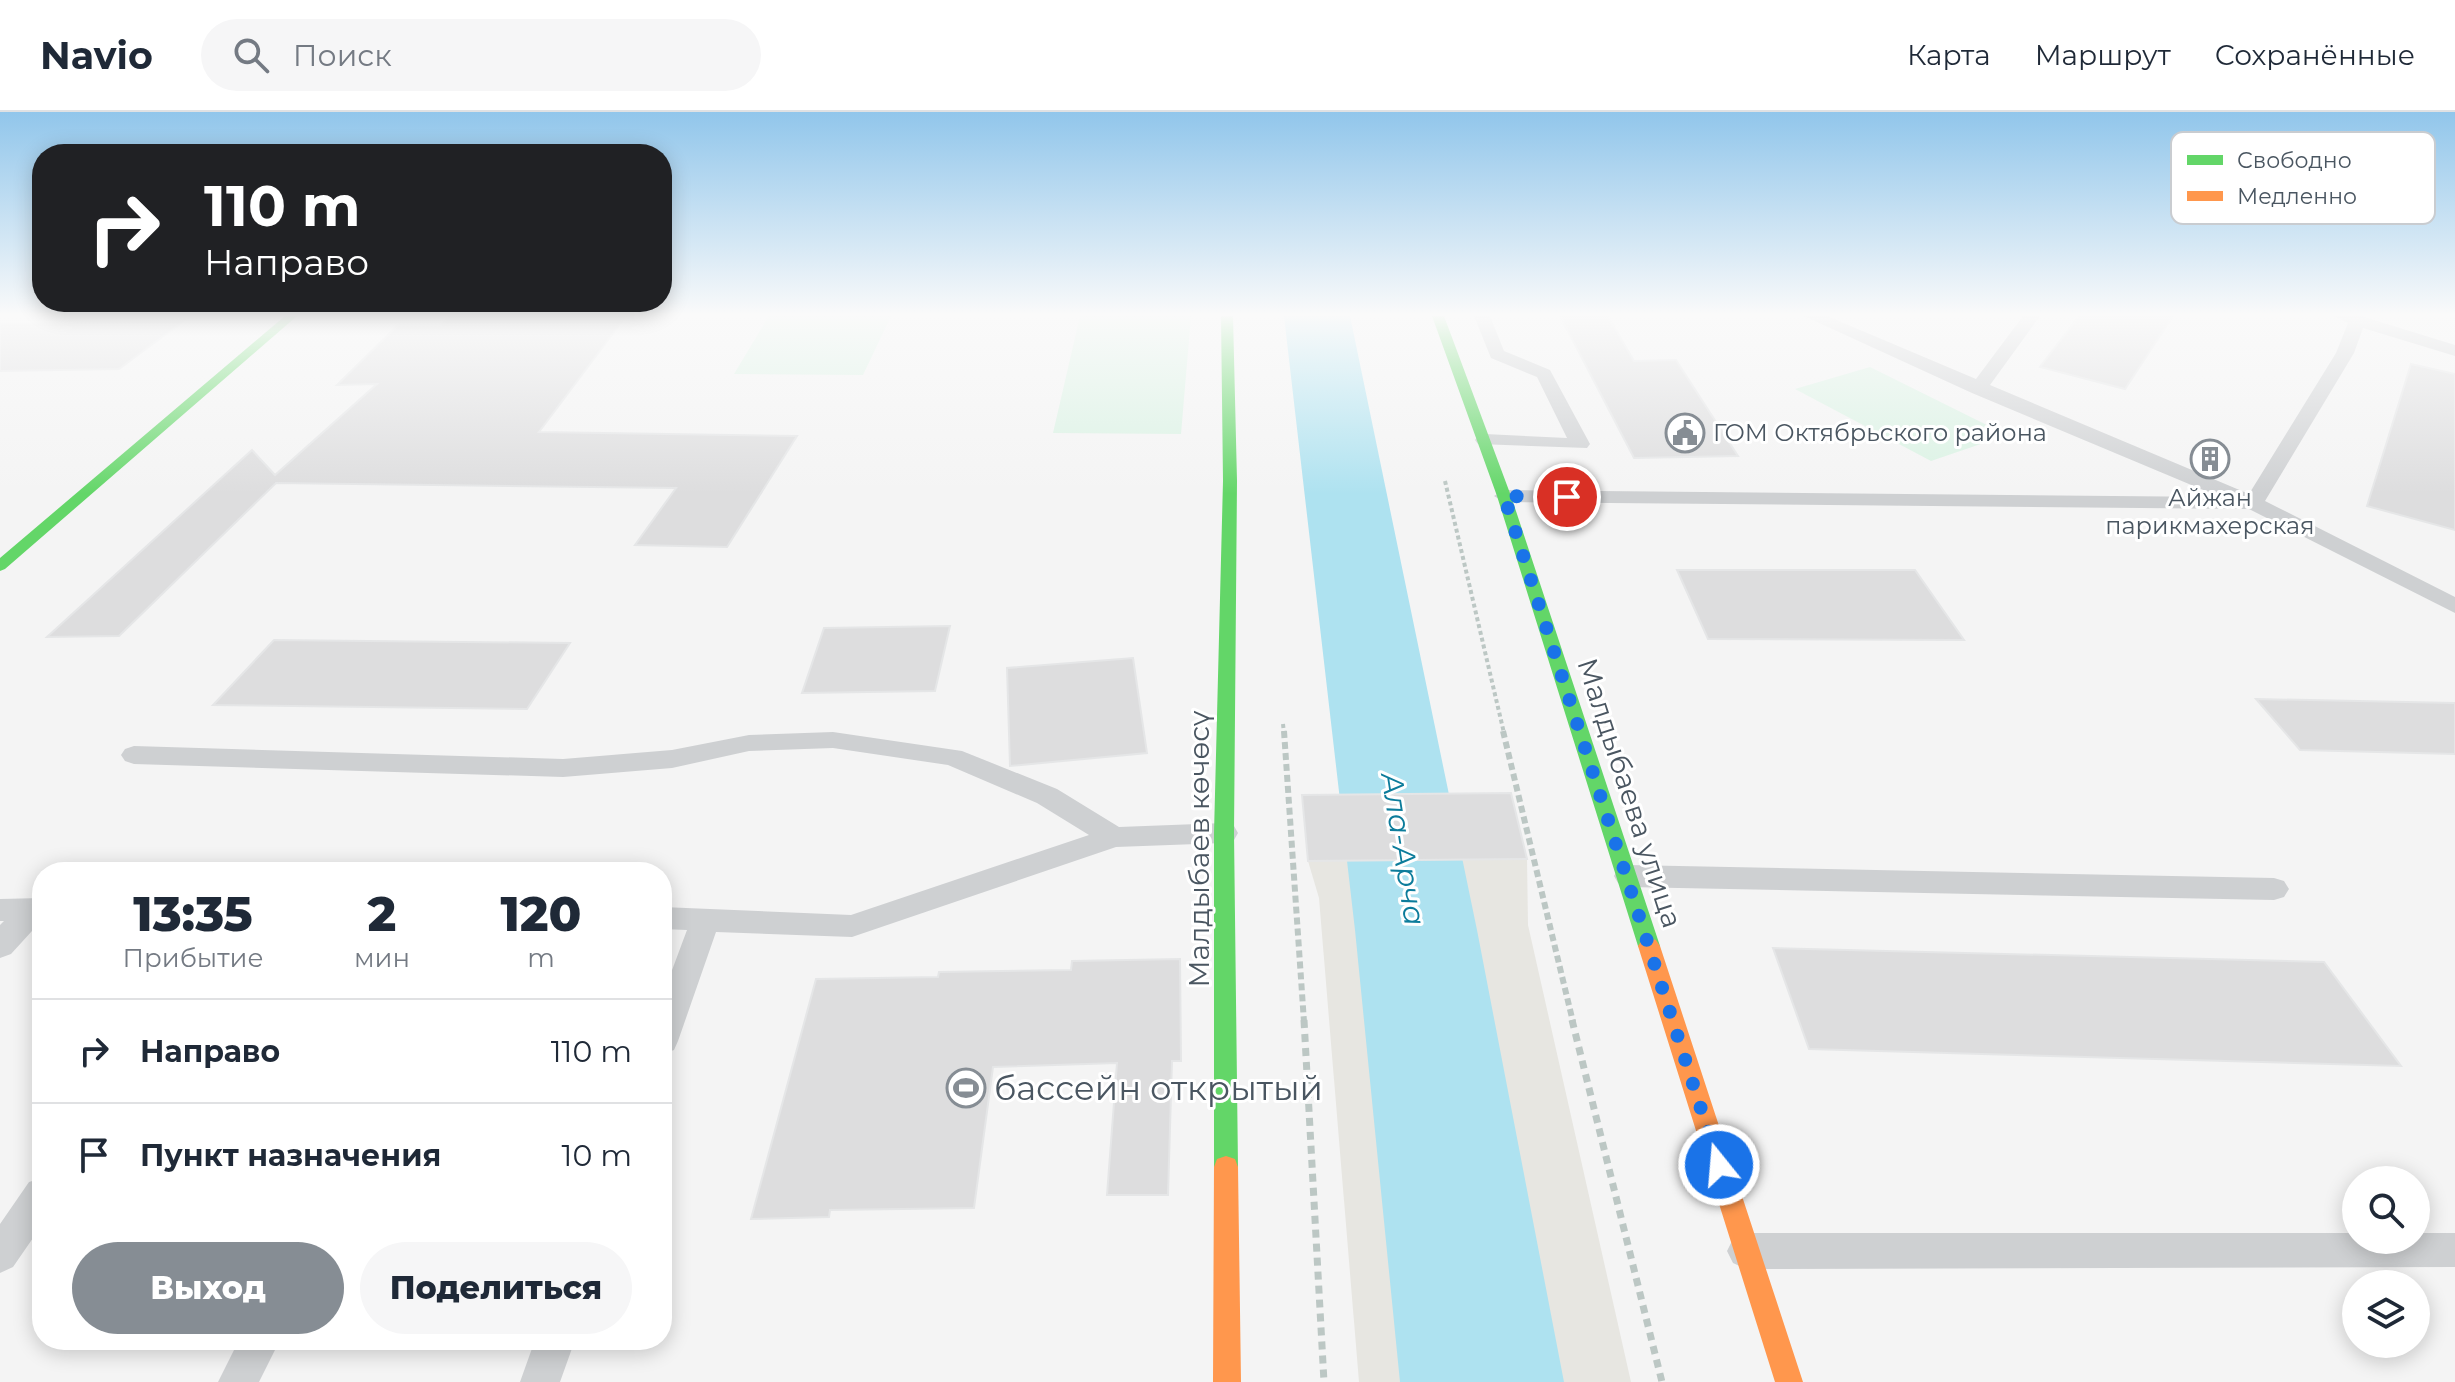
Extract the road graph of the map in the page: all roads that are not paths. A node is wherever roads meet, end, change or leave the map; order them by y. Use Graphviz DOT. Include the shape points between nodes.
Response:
graph roads {
  1 [pos="223,375"];
  2 [pos="1228,375"];
  3 [pos="1460,375"];
  4 [pos="1545,375"];
  5 [pos="1947,375"];
  6 [pos="1988,375"];
  7 [pos="2331,375"];
  8 [pos="1978,389"];
  9 [pos="1485,440"];
  10 [pos="1504,496"];
  11 [pos="2253,503"];
  12 [pos="0,566"];
  13 [pos="2455,606"];
  14 [pos="134,755"];
  15 [pos="1224,833"];
  16 [pos="1114,837"];
  17 [pos="1628,876"];
  18 [pos="2274,889"];
  19 [pos="32,909"];
  20 [pos="0,910"];
  21 [pos="32,913"];
  22 [pos="672,918"];
  23 [pos="706,918"];
  24 [pos="0,946"];
  25 [pos="672,1013"];
  26 [pos="32,1209"];
  27 [pos="2455,1250"];
  28 [pos="1746,1251"];
  29 [pos="0,1255"];
  30 [pos="255,1350"];
  31 [pos="551,1350"];
  32 [pos="238,1382"];
  33 [pos="540,1382"];
  34 [pos="1227,1382"];
  35 [pos="1789,1382"];
  1 -- 12 [label="street"];
  2 -- 15 [label="street, Малдыбаев көчөсү"];
  3 -- 9 [label="street, Малдыбаева улица"];
  4 -- 9 [label="lane" via="1580,444"];
  5 -- 8 [label="lane"];
  6 -- 8 [label="lane"];
  7 -- 11 [label="lane"];
  8 -- 11 [label="lane"];
  9 -- 10 [label="street, Малдыбаева улица"];
  10 -- 11 [label="lane"];
  10 -- 17 [label="street, Малдыбаева улица"];
  11 -- 13 [label="lane"];
  14 -- 16 [label="lane" via="563,768 672,759 749,743 833,740 953,757 1047,796"];
  15 -- 16 [label="lane"];
  15 -- 34 [label="street, Малдыбаев көчөсү"];
  16 -- 23 [label="lane" via="852,926"];
  17 -- 18 [label="lane"];
  17 -- 28 [label="street, Малдыбаева улица"];
  19 -- 20 [label="lane"];
  21 -- 24 [label="lane"];
  22 -- 23 [label="lane"];
  23 -- 25 [label="lane"];
  26 -- 29 [label="lane"];
  27 -- 28 [label="lane"];
  28 -- 35 [label="street, Малдыбаева улица"];
  30 -- 32 [label="lane"];
  31 -- 33 [label="lane"];
}
